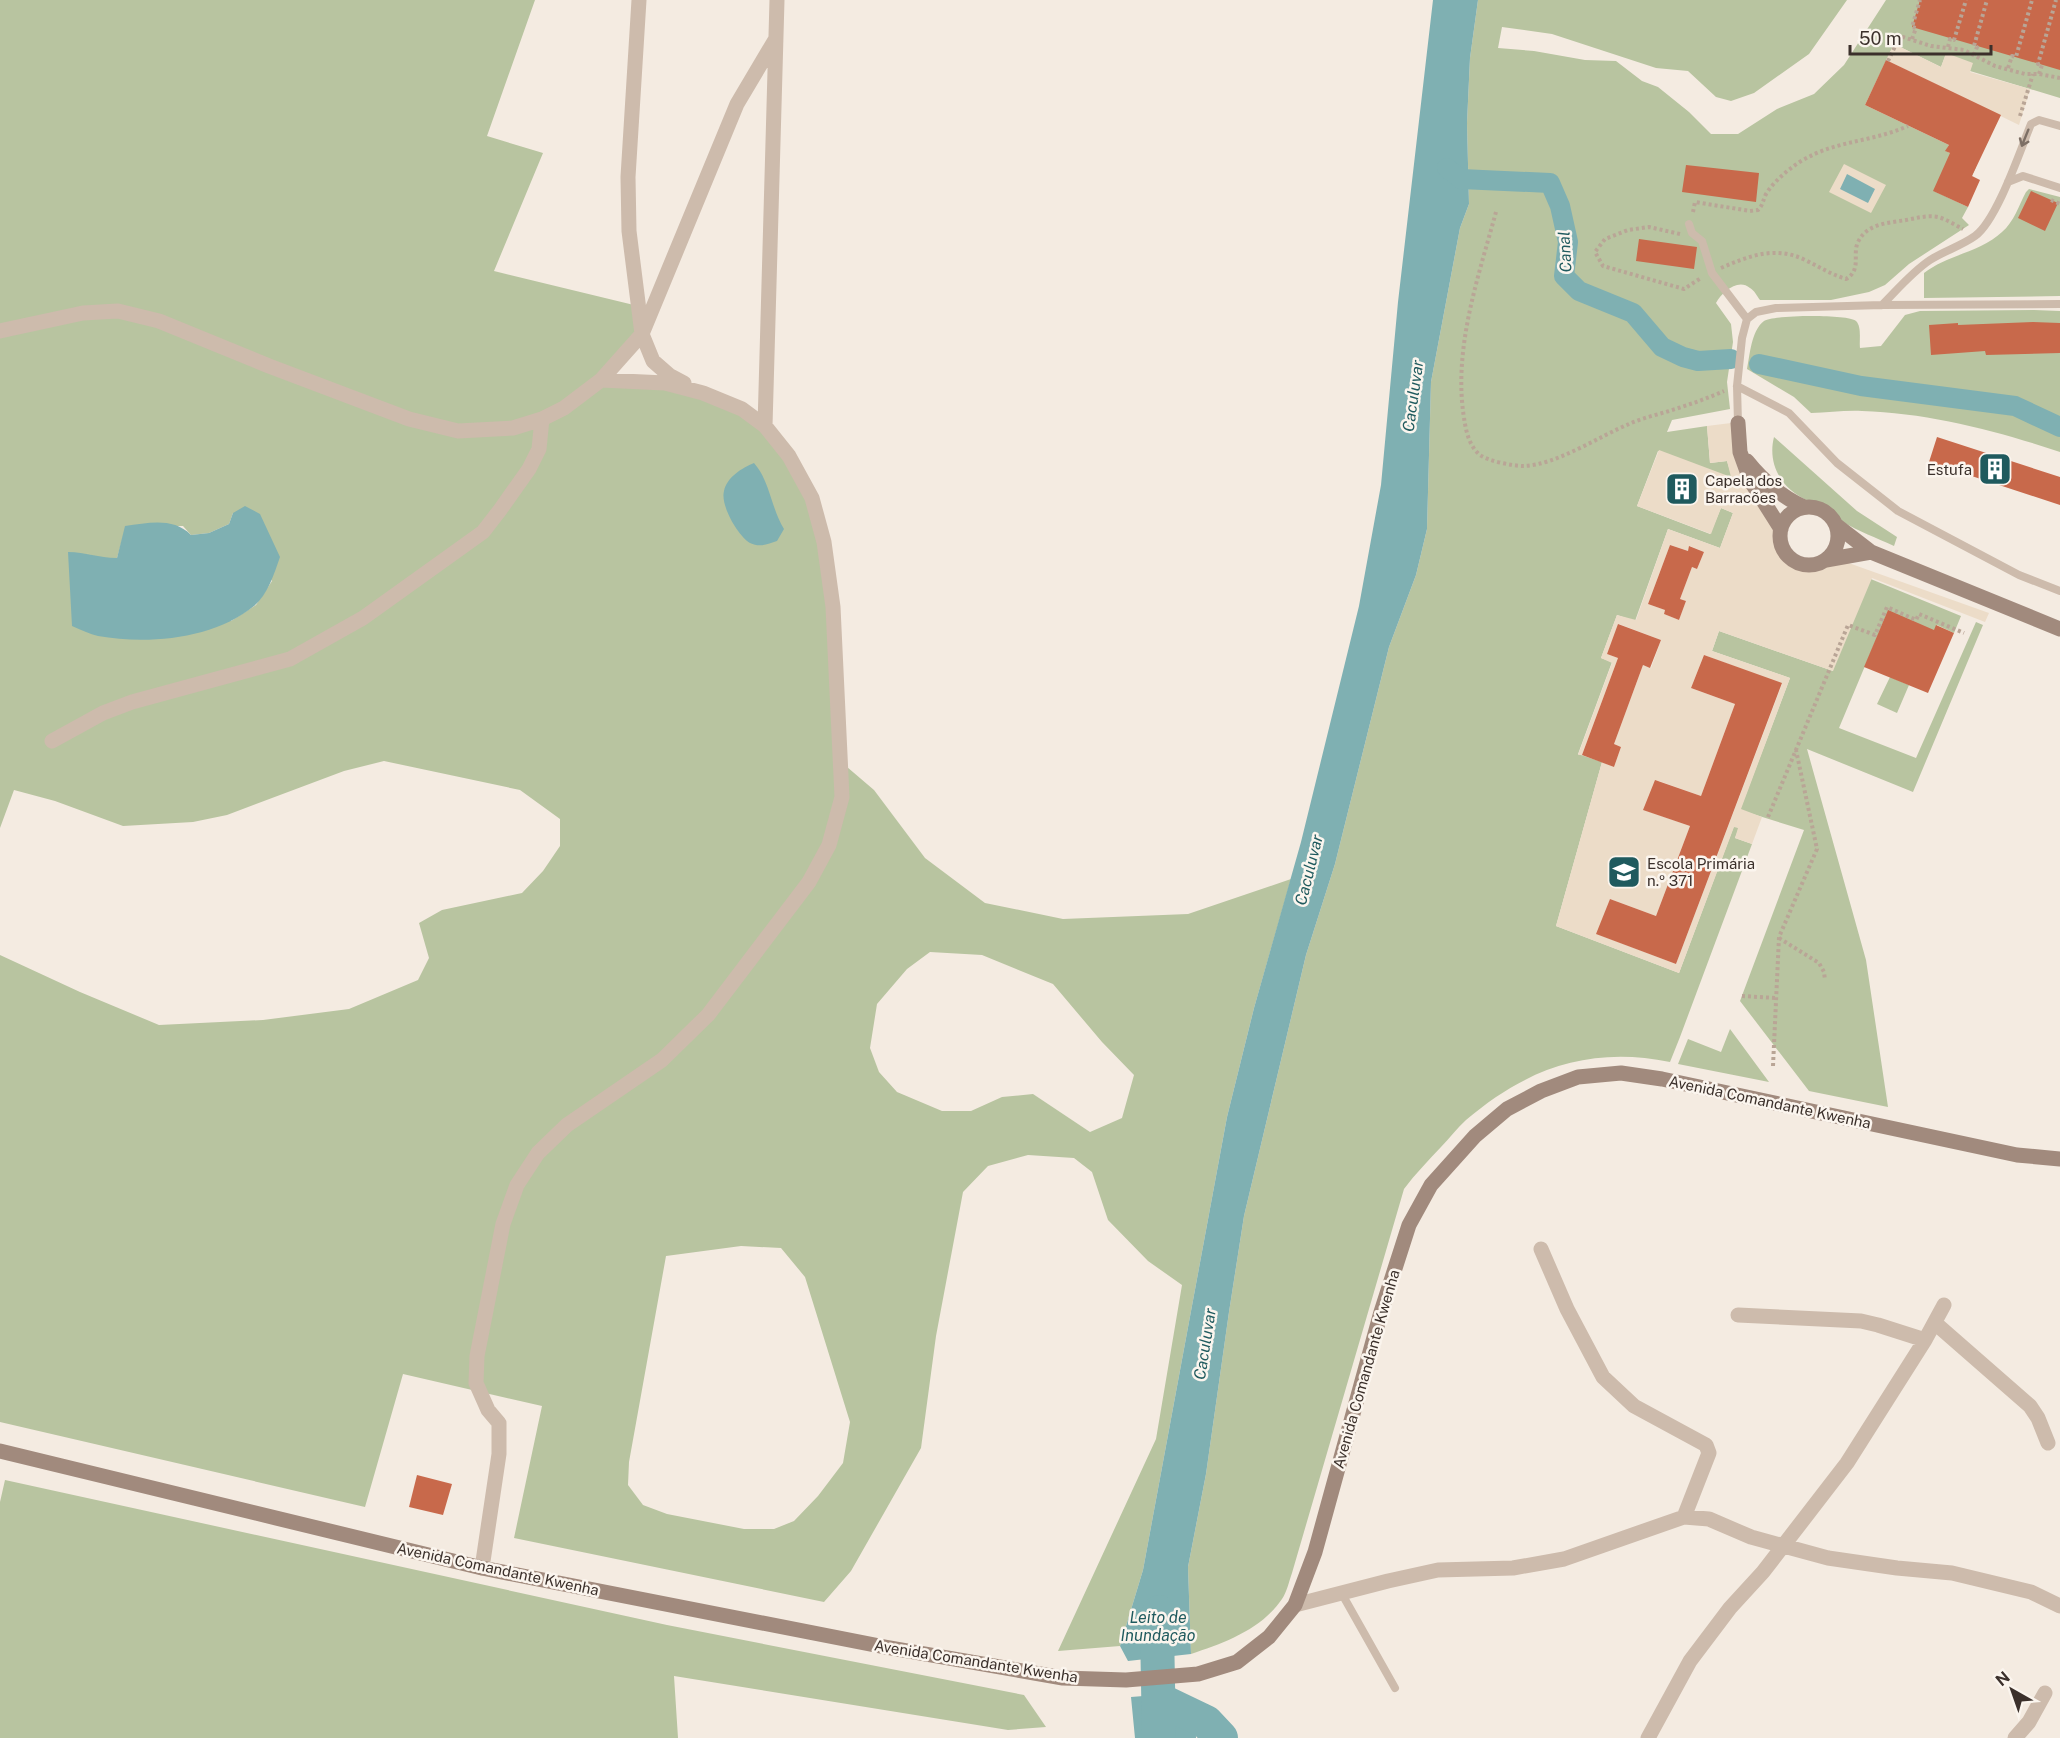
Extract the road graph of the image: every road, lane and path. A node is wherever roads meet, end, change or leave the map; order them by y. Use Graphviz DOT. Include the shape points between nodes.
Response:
graph roads {
  1 [pos="639,0"];
  2 [pos="777,0"];
  3 [pos="1920,0"];
  4 [pos="1966,0"];
  5 [pos="1987,0"];
  6 [pos="2032,0"];
  7 [pos="2056,0"];
  8 [pos="1912,39"];
  9 [pos="775,40"];
  10 [pos="1948,47"];
  11 [pos="1974,55"];
  12 [pos="1888,61"];
  13 [pos="2008,68"];
  14 [pos="2033,74"];
  15 [pos="2039,74"];
  16 [pos="2060,78"];
  17 [pos="2017,124"];
  18 [pos="1908,126"];
  19 [pos="2060,126"];
  20 [pos="2008,182"];
  21 [pos="2060,188"];
  22 [pos="1496,212"];
  23 [pos="1689,224"];
  24 [pos="1963,229"];
  25 [pos="1712,273"];
  26 [pos="2060,304"];
  27 [pos="1882,305"];
  28 [pos="1747,319"];
  29 [pos="0,331"];
  30 [pos="642,334"];
  31 [pos="601,380"];
  32 [pos="1737,386"];
  33 [pos="703,393"];
  34 [pos="542,419"];
  35 [pos="1738,423"];
  36 [pos="765,426"];
  37 [pos="1740,452"];
  38 [pos="1804,507"];
  39 [pos="1836,525"];
  40 [pos="1780,529"];
  41 [pos="1871,552"];
  42 [pos="1826,560"];
  43 [pos="2060,591"];
  44 [pos="2060,628"];
  45 [pos="1964,633"];
  46 [pos="52,741"];
  47 [pos="1796,748"];
  48 [pos="1768,817"];
  49 [pos="1779,938"];
  50 [pos="1825,980"];
  51 [pos="1742,996"];
  52 [pos="1776,998"];
  53 [pos="1773,1066"];
  54 [pos="2060,1159"];
  55 [pos="1541,1250"];
  56 [pos="1944,1305"];
  57 [pos="1738,1315"];
  58 [pos="1935,1323"];
  59 [pos="1925,1340"];
  60 [pos="2048,1443"];
  61 [pos="0,1451"];
  62 [pos="1684,1517"];
  63 [pos="1783,1545"];
  64 [pos="482,1568"];
  65 [pos="1342,1594"];
  66 [pos="1295,1605"];
  67 [pos="2060,1606"];
  68 [pos="1395,1688"];
  69 [pos="2045,1693"];
  70 [pos="1648,1738"];
  71 [pos="2015,1738"];
  1 -- 30 [label="street" via="628,188 629,231"];
  2 -- 9 [label="street"];
  3 -- 8 [label="path"];
  4 -- 10 [label="path" via="1954,40 1950,39"];
  5 -- 11 [label="path"];
  6 -- 13 [label="path" via="2016,57 2012,56"];
  7 -- 15 [label="path" via="2038,64 2042,64"];
  8 -- 10 [label="path"];
  8 -- 12 [label="path" via="1900,36"];
  9 -- 30 [label="street" via="737,104"];
  9 -- 36 [label="street"];
  10 -- 11 [label="path"];
  11 -- 13 [label="path"];
  13 -- 14 [label="path"];
  14 -- 15 [label="path"];
  14 -- 17 [label="path"];
  15 -- 16 [label="path"];
  18 -- 23 [label="path" via="1834,145 1806,158 1770,188 1758,210 1695,202"];
  19 -- 20 [label="lane, one-way" via="2039,120 2031,124"];
  20 -- 21 [label="lane" via="2023,176"];
  20 -- 27 [label="lane" via="1976,235 1929,260"];
  22 -- 32 [label="path" via="1462,353 1461,398 1467,438 1480,455 1524,466 1549,460 1631,423"];
  23 -- 25 [label="lane" via="1692,233 1702,241"];
  23 -- 25 [label="path" via="1687,236 1649,227 1628,230 1605,239 1595,252 1603,266 1684,289"];
  24 -- 25 [label="path" via="1940,217 1885,222 1867,231 1857,243 1857,263 1846,279 1778,252 1759,254"];
  25 -- 28 [label="lane"];
  26 -- 27 [label="lane"];
  27 -- 28 [label="lane" via="1776,308 1756,312"];
  28 -- 32 [label="lane"];
  29 -- 34 [label="street" via="83,313 118,311 159,321 409,419 458,431 513,428"];
  30 -- 31 [label="street"];
  30 -- 33 [label="street" via="653,361 669,375"];
  31 -- 33 [label="street" via="665,383"];
  31 -- 34 [label="street"];
  32 -- 35 [label="lane"];
  32 -- 43 [label="lane" via="1789,413 1837,463 1898,511 2019,575"];
  33 -- 36 [label="street" via="742,409"];
  34 -- 46 [label="street" via="539,449 529,469 483,532 363,618 290,660 132,702"];
  35 -- 37 [label="main road"];
  36 -- 64 [label="street" via="789,456 812,498 824,542 833,607 842,797 830,845 809,882 708,1015 662,1060 567,1125 538,1153 517,1185 503,1224 477,1356 476,1383 488,1410 499,1423 500,1455"];
  37 -- 38 [label="main road" via="1771,487"];
  37 -- 40 [label="main road" via="1750,480"];
  38 -- 39 [label="main road" via="1823,510"];
  38 -- 40 [label="main road" via="1787,516"];
  39 -- 41 [label="main road"];
  39 -- 42 [label="main road" via="1837,544"];
  40 -- 42 [label="main road" via="1780,543 1790,559 1808,566"];
  41 -- 42 [label="main road"];
  41 -- 44 [label="main road"];
  45 -- 47 [label="path" via="1919,614 1916,620 1887,607 1875,636 1848,625"];
  47 -- 48 [label="path"];
  47 -- 49 [label="path" via="1817,849"];
  49 -- 50 [label="path" via="1819,963"];
  49 -- 52 [label="path"];
  51 -- 52 [label="path"];
  52 -- 53 [label="path"];
  54 -- 66 [label="main road, Avenida Comandante Kwenha" via="2017,1155 1621,1073 1578,1077 1507,1109 1431,1185 1409,1225 1315,1552"];
  55 -- 62 [label="street" via="1603,1377 1634,1406 1706,1445 1709,1453"];
  56 -- 58 [label="street"];
  57 -- 59 [label="street" via="1861,1321"];
  58 -- 59 [label="street"];
  58 -- 60 [label="street" via="2030,1406"];
  59 -- 63 [label="street" via="1847,1462"];
  61 -- 64 [label="main road, Avenida Comandante Kwenha"];
  62 -- 63 [label="street" via="1708,1519"];
  62 -- 65 [label="street" via="1564,1559 1513,1568 1438,1570"];
  63 -- 67 [label="street" via="1828,1558 1952,1573 2031,1592"];
  63 -- 70 [label="street" via="1690,1661"];
  64 -- 66 [label="main road, Avenida Comandante Kwenha" via="965,1661 1063,1677 1126,1680 1198,1674 1237,1662 1269,1637"];
  65 -- 66 [label="street"];
  65 -- 68 [label="lane"];
  69 -- 71 [label="street"];
}
